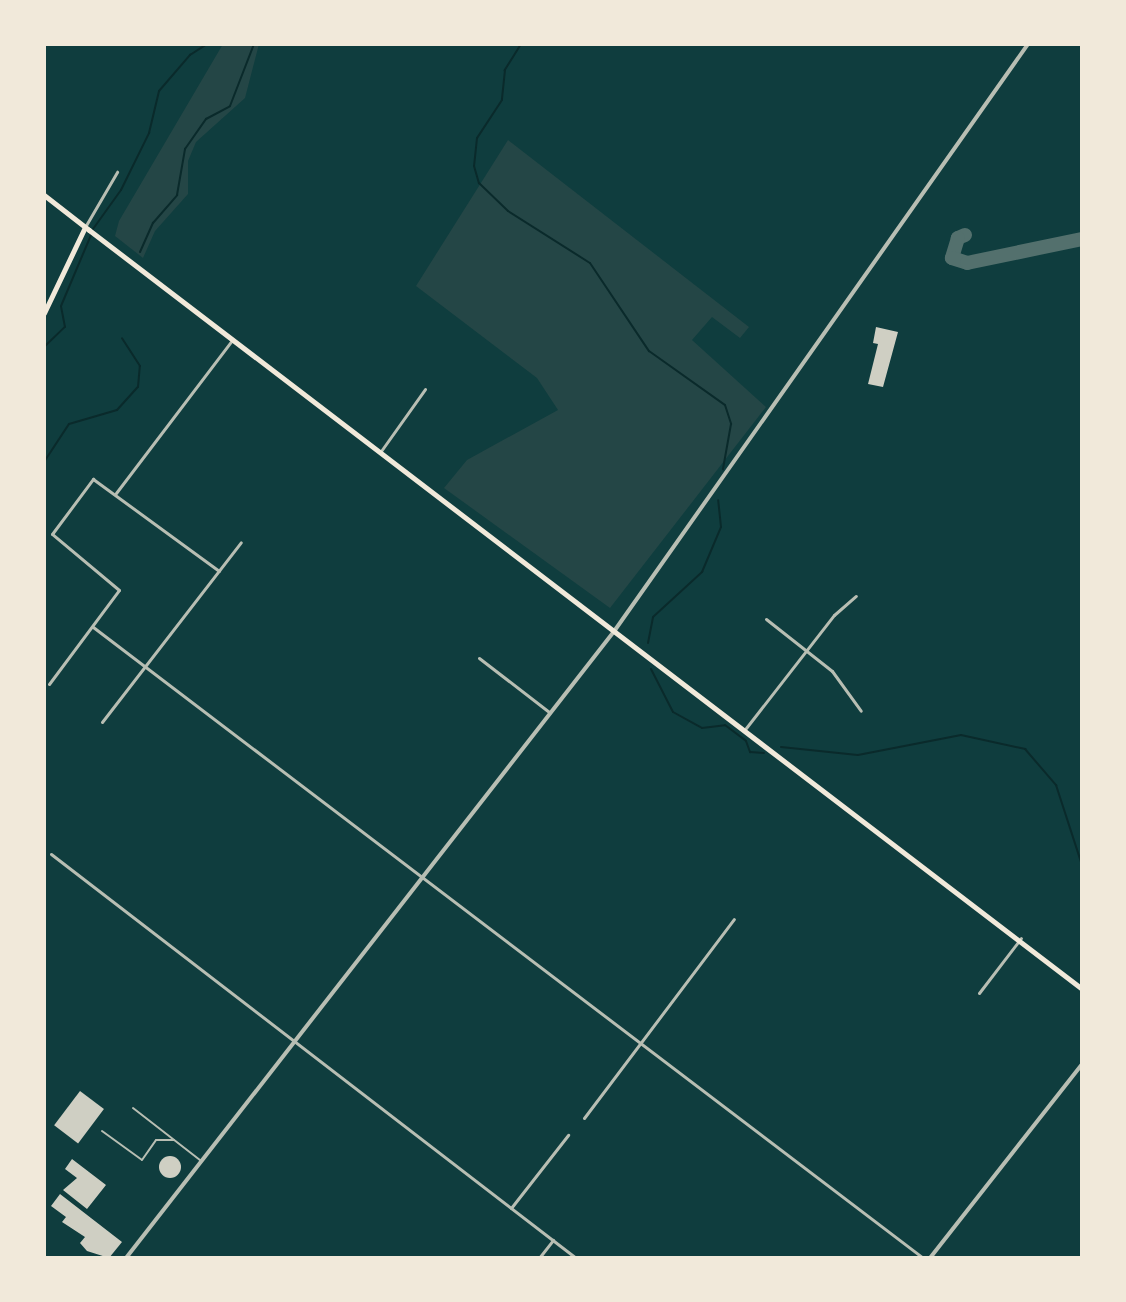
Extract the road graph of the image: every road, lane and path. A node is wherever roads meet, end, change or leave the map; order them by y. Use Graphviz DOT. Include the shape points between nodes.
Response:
graph roads {
  1 [pos="1028,44"];
  2 [pos="117,172"];
  3 [pos="44,195"];
  4 [pos="90,230"];
  5 [pos="44,313"];
  6 [pos="233,339"];
  7 [pos="425,389"];
  8 [pos="381,451"];
  9 [pos="116,493"];
  10 [pos="241,542"];
  11 [pos="219,571"];
  12 [pos="856,596"];
  13 [pos="766,619"];
  14 [pos="93,627"];
  15 [pos="615,630"];
  16 [pos="806,650"];
  17 [pos="479,658"];
  18 [pos="145,666"];
  19 [pos="49,684"];
  20 [pos="861,711"];
  21 [pos="552,714"];
  22 [pos="102,722"];
  23 [pos="746,728"];
  24 [pos="51,854"];
  25 [pos="422,880"];
  26 [pos="734,919"];
  27 [pos="1021,938"];
  28 [pos="1082,989"];
  29 [pos="979,993"];
  30 [pos="295,1042"];
  31 [pos="641,1042"];
  32 [pos="1082,1064"];
  33 [pos="133,1108"];
  34 [pos="584,1118"];
  35 [pos="102,1131"];
  36 [pos="568,1135"];
  37 [pos="174,1140"];
  38 [pos="201,1161"];
  39 [pos="511,1208"];
  40 [pos="553,1240"];
  41 [pos="126,1258"];
  42 [pos="539,1258"];
  43 [pos="576,1258"];
  44 [pos="923,1258"];
  45 [pos="930,1258"];
  1 -- 15 [label="street"];
  2 -- 4 [label="street"];
  3 -- 4 [label="main road"];
  4 -- 5 [label="main road"];
  4 -- 6 [label="main road"];
  6 -- 8 [label="main road"];
  6 -- 9 [label="street"];
  7 -- 8 [label="street"];
  8 -- 15 [label="main road"];
  9 -- 11 [label="street"];
  9 -- 14 [label="street" via="93,479 52,534 119,590"];
  10 -- 11 [label="street"];
  11 -- 18 [label="street"];
  12 -- 16 [label="street"];
  13 -- 16 [label="street"];
  14 -- 18 [label="street"];
  14 -- 19 [label="street"];
  15 -- 21 [label="street"];
  15 -- 23 [label="main road"];
  16 -- 20 [label="street" via="840,680"];
  16 -- 23 [label="street"];
  17 -- 21 [label="street"];
  18 -- 22 [label="street"];
  18 -- 25 [label="street"];
  21 -- 25 [label="street"];
  23 -- 27 [label="main road"];
  24 -- 30 [label="street"];
  25 -- 30 [label="street"];
  25 -- 31 [label="street" via="431,880"];
  26 -- 31 [label="street"];
  27 -- 28 [label="main road"];
  27 -- 29 [label="street"];
  30 -- 38 [label="street"];
  30 -- 39 [label="street"];
  31 -- 34 [label="street"];
  31 -- 44 [label="street"];
  32 -- 45 [label="street"];
  33 -- 37 [label="lane"];
  35 -- 37 [label="lane" via="142,1160 156,1140"];
  36 -- 39 [label="street"];
  37 -- 38 [label="lane"];
  38 -- 41 [label="street"];
  39 -- 40 [label="street"];
  40 -- 42 [label="street"];
  40 -- 43 [label="street"];
}
